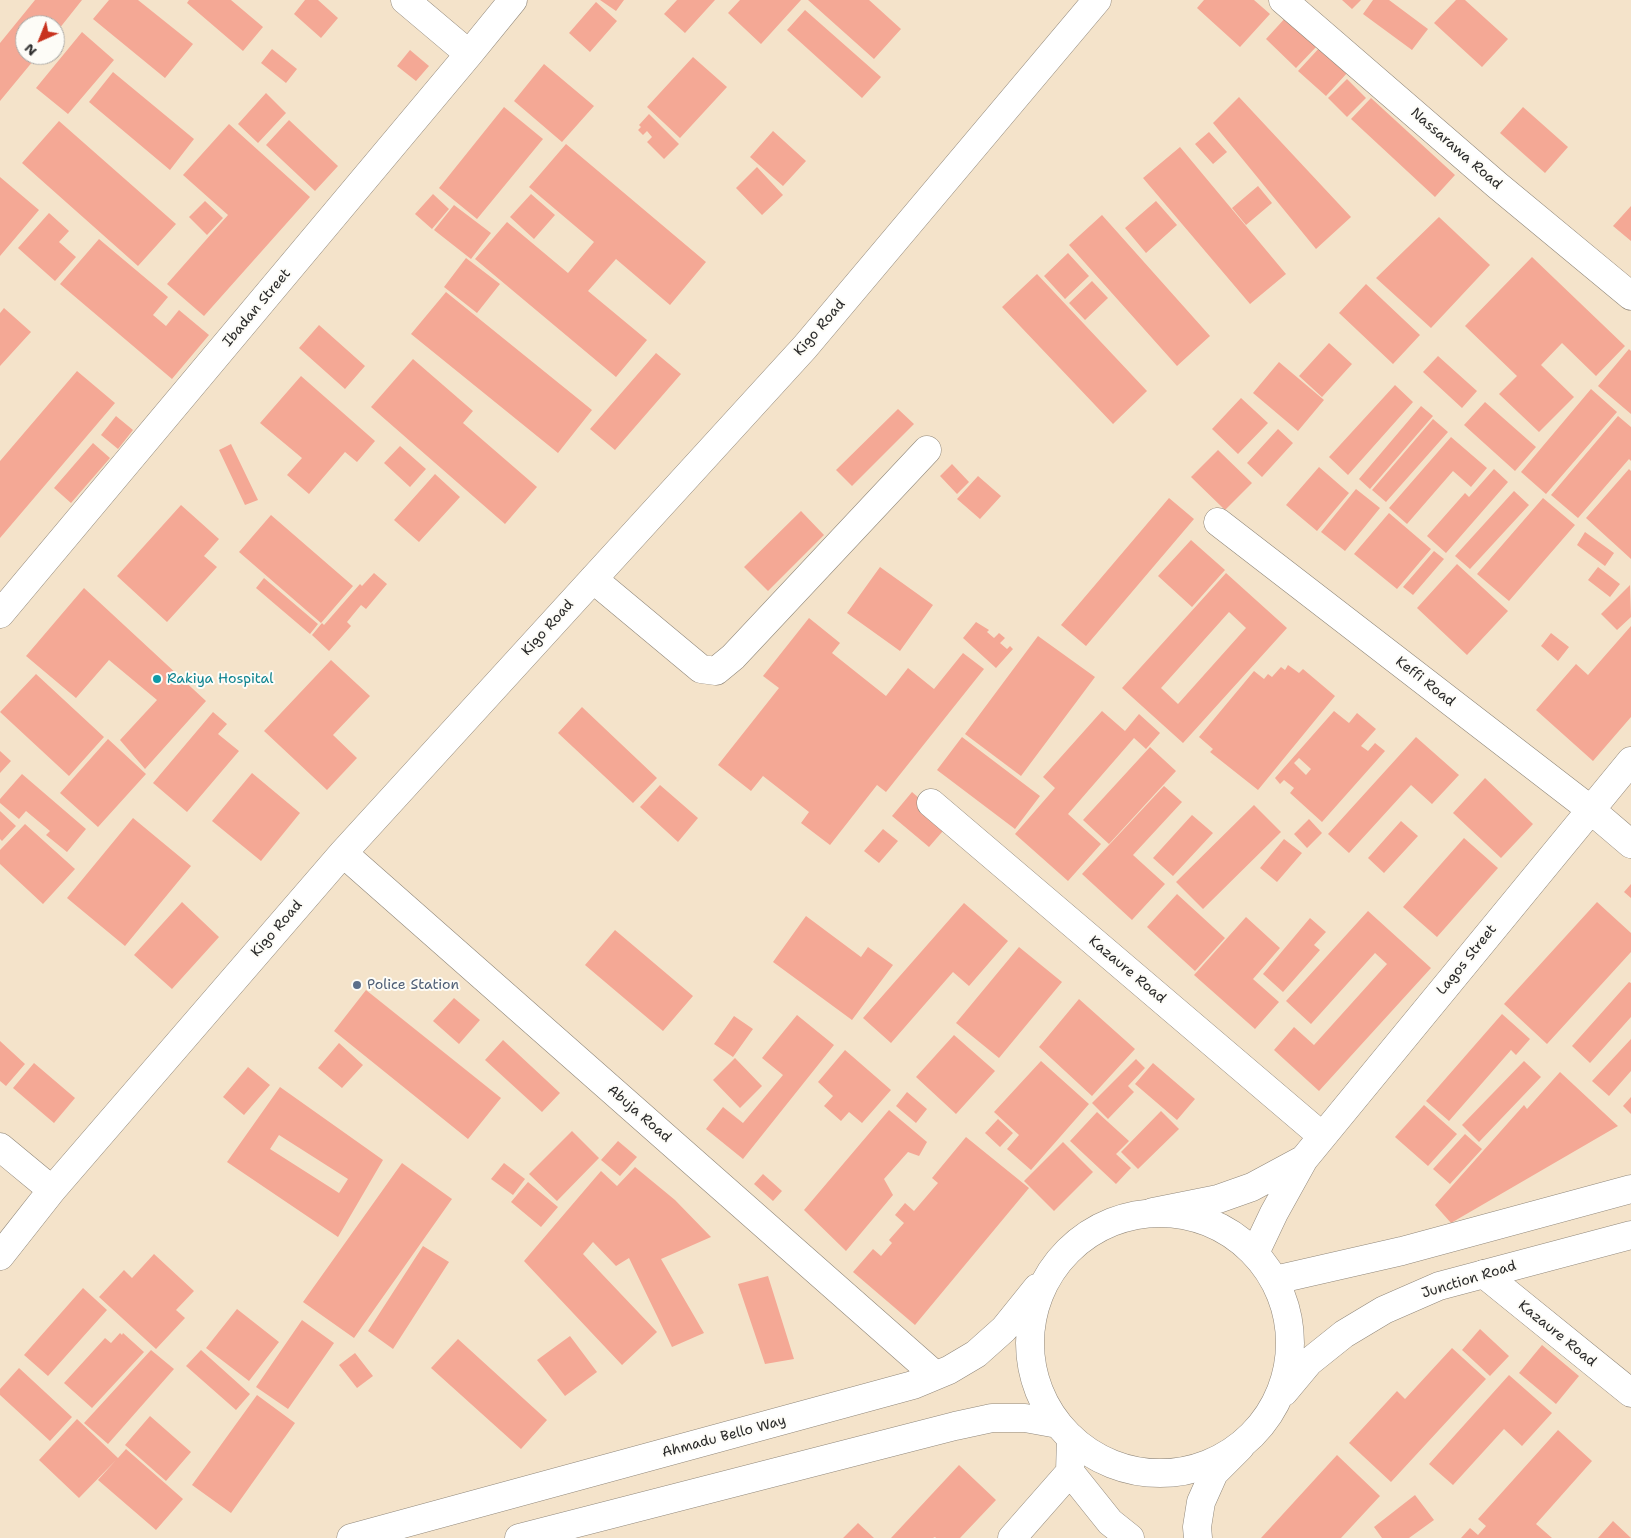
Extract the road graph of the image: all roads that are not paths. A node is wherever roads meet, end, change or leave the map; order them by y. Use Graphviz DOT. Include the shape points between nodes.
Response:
graph roads {
  1 [pos="406,0"];
  2 [pos="513,0"];
  3 [pos="1097,0"];
  4 [pos="1283,0"];
  5 [pos="469,54"];
  6 [pos="1631,296"];
  7 [pos="927,450"];
  8 [pos="1218,522"];
  9 [pos="593,579"];
  10 [pos="0,614"];
  11 [pos="1631,761"];
  12 [pos="932,803"];
  13 [pos="1591,810"];
  14 [pos="1631,844"];
  15 [pos="343,853"];
  16 [pos="1322,1136"];
  17 [pos="0,1147"];
  18 [pos="1304,1159"];
  19 [pos="1631,1189"];
  20 [pos="52,1190"];
  21 [pos="1153,1212"];
  22 [pos="1631,1235"];
  23 [pos="1255,1253"];
  24 [pos="0,1256"];
  25 [pos="1055,1265"];
  26 [pos="1484,1274"];
  27 [pos="1274,1280"];
  28 [pos="935,1375"];
  29 [pos="1631,1393"];
  30 [pos="1279,1399"];
  31 [pos="1065,1431"];
  32 [pos="1240,1447"];
  33 [pos="1070,1472"];
  34 [pos="351,1538"];
  35 [pos="519,1538"];
  36 [pos="1012,1538"];
  37 [pos="1130,1538"];
  38 [pos="1198,1538"];
  1 -- 5 [label="street"];
  2 -- 5 [label="street, Ibadan Street"];
  3 -- 9 [label="street, Kigo Road" via="805,347"];
  4 -- 6 [label="street, Nassarawa Road"];
  5 -- 10 [label="street, Ibadan Street"];
  7 -- 9 [label="street" via="734,658 716,671 700,669"];
  8 -- 13 [label="street, Keffi Road"];
  9 -- 15 [label="street, Kigo Road"];
  11 -- 13 [label="street, Lagos Street"];
  12 -- 16 [label="street, Kazaure Road"];
  13 -- 14 [label="street, Keffi Road"];
  13 -- 16 [label="street, Lagos Street"];
  15 -- 20 [label="street, Kigo Road"];
  15 -- 28 [label="street, Abuja Road"];
  16 -- 18 [label="street, Lagos Street"];
  17 -- 20 [label="street"];
  18 -- 21 [label="street, Lagos Street" via="1252,1187 1218,1199"];
  18 -- 23 [label="street, Lagos Street"];
  19 -- 27 [label="street" via="1402,1251"];
  20 -- 24 [label="street, Kigo Road"];
  21 -- 23 [label="street" via="1190,1216 1225,1230"];
  21 -- 25 [label="street, Lagos Street" via="1116,1220 1082,1238"];
  22 -- 26 [label="street, Junction Road"];
  23 -- 27 [label="street"];
  25 -- 28 [label="street, Ahmadu Bello Way" via="1004,1329 976,1354"];
  25 -- 31 [label="street" via="1036,1302 1030,1345 1038,1387"];
  26 -- 29 [label="street, Kazaure Road"];
  26 -- 30 [label="street, Junction Road" via="1439,1286 1384,1310 1344,1334 1309,1362"];
  27 -- 30 [label="street" via="1288,1319 1290,1360"];
  28 -- 34 [label="street, Ahmadu Bello Way" via="913,1385"];
  30 -- 32 [label="street" via="1262,1425"];
  31 -- 32 [label="street" via="1110,1462 1154,1473 1199,1468"];
  31 -- 33 [label="street"];
  31 -- 35 [label="street" via="1025,1418 992,1418"];
  32 -- 38 [label="street" via="1214,1473 1201,1502 1196,1527"];
  33 -- 36 [label="street"];
  33 -- 37 [label="street" via="1110,1522"];
}
